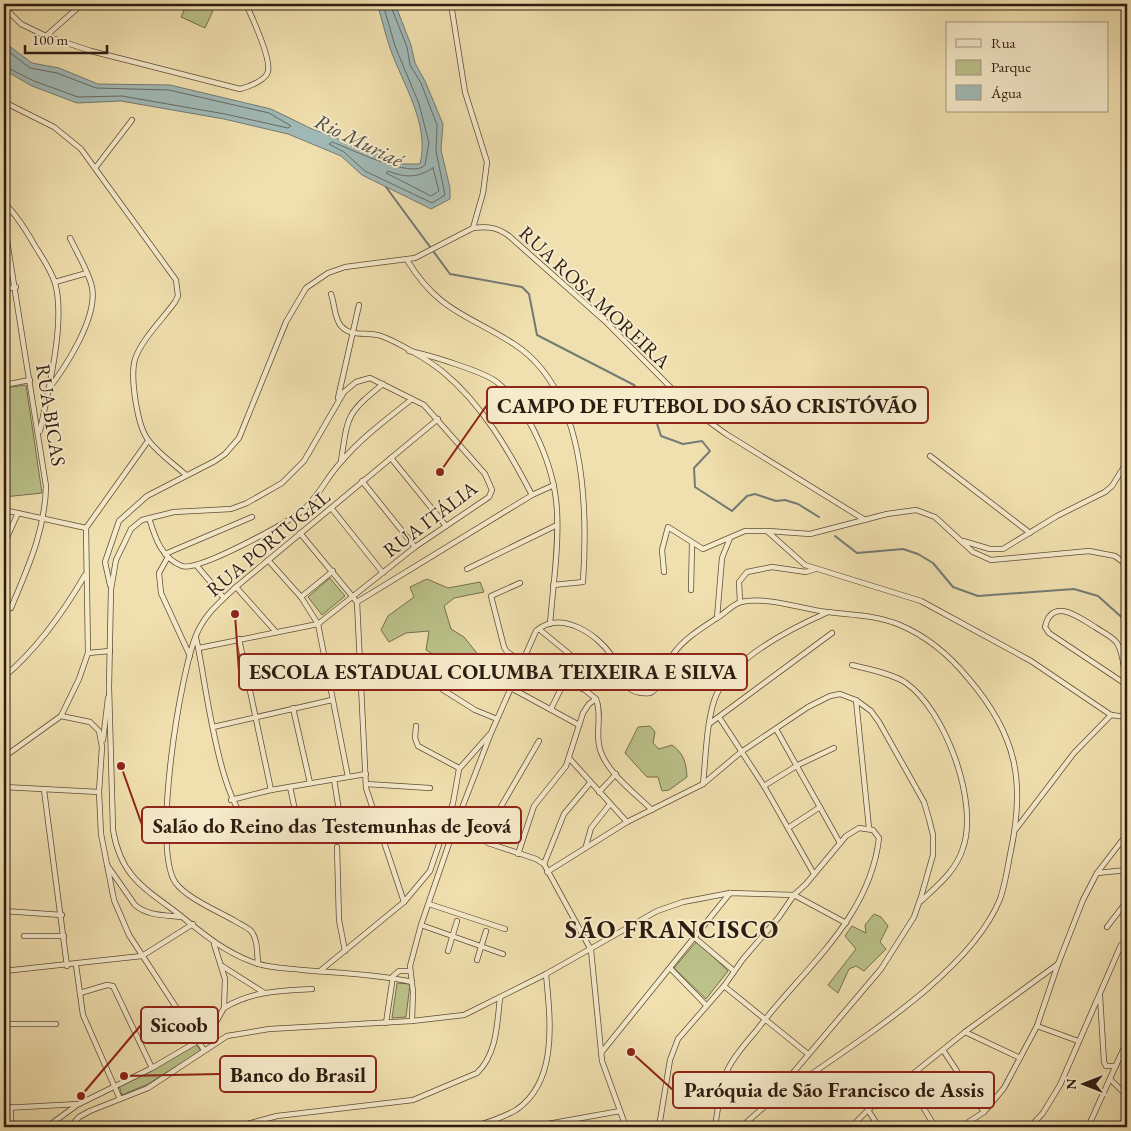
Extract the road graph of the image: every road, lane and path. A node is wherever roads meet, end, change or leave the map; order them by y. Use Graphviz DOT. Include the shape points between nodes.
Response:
graph roads {
  1 [pos="82,4"];
  2 [pos="246,4"];
  3 [pos="451,4"];
  4 [pos="4,7"];
  5 [pos="46,36"];
  6 [pos="4,102"];
  7 [pos="132,120"];
  8 [pos="96,167"];
  9 [pos="4,203"];
  10 [pos="4,222"];
  11 [pos="472,228"];
  12 [pos="70,238"];
  13 [pos="407,260"];
  14 [pos="87,273"];
  15 [pos="55,282"];
  16 [pos="16,287"];
  17 [pos="4,289"];
  18 [pos="331,294"];
  19 [pos="359,305"];
  20 [pos="352,334"];
  21 [pos="409,351"];
  22 [pos="30,380"];
  23 [pos="4,384"];
  24 [pos="383,384"];
  25 [pos="47,392"];
  26 [pos="412,399"];
  27 [pos="337,402"];
  28 [pos="438,419"];
  29 [pos="39,434"];
  30 [pos="148,441"];
  31 [pos="930,456"];
  32 [pos="391,458"];
  33 [pos="340,462"];
  34 [pos="1127,462"];
  35 [pos="186,475"];
  36 [pos="362,481"];
  37 [pos="554,485"];
  38 [pos="532,495"];
  39 [pos="332,509"];
  40 [pos="4,510"];
  41 [pos="18,513"];
  42 [pos="252,517"];
  43 [pos="44,518"];
  44 [pos="149,518"];
  45 [pos="865,520"];
  46 [pos="557,525"];
  47 [pos="446,526"];
  48 [pos="86,528"];
  49 [pos="767,531"];
  50 [pos="300,533"];
  51 [pos="1030,533"];
  52 [pos="730,538"];
  53 [pos="962,541"];
  54 [pos="692,543"];
  55 [pos="4,544"];
  56 [pos="415,548"];
  57 [pos="166,556"];
  58 [pos="268,560"];
  59 [pos="1127,565"];
  60 [pos="197,566"];
  61 [pos="467,569"];
  62 [pos="814,569"];
  63 [pos="333,571"];
  64 [pos="664,572"];
  65 [pos="383,573"];
  66 [pos="86,574"];
  67 [pos="520,583"];
  68 [pos="553,584"];
  69 [pos="236,587"];
  70 [pos="111,589"];
  71 [pos="691,590"];
  72 [pos="354,596"];
  73 [pos="301,597"];
  74 [pos="224,598"];
  75 [pos="357,602"];
  76 [pos="740,602"];
  77 [pos="11,608"];
  78 [pos="827,612"];
  79 [pos="717,618"];
  80 [pos="318,624"];
  81 [pos="550,624"];
  82 [pos="539,629"];
  83 [pos="276,632"];
  84 [pos="832,633"];
  85 [pos="196,637"];
  86 [pos="239,639"];
  87 [pos="199,648"];
  88 [pos="110,651"];
  89 [pos="88,653"];
  90 [pos="190,656"];
  91 [pos="523,662"];
  92 [pos="326,665"];
  93 [pos="852,665"];
  94 [pos="421,676"];
  95 [pos="4,677"];
  96 [pos="564,682"];
  97 [pos="248,683"];
  98 [pos="109,687"];
  99 [pos="1127,687"];
  100 [pos="512,688"];
  101 [pos="596,699"];
  102 [pos="332,700"];
  103 [pos="856,700"];
  104 [pos="293,708"];
  105 [pos="551,709"];
  106 [pos="1111,715"];
  107 [pos="61,716"];
  108 [pos="719,717"];
  109 [pos="1127,717"];
  110 [pos="255,718"];
  111 [pos="497,719"];
  112 [pos="709,724"];
  113 [pos="579,725"];
  114 [pos="416,726"];
  115 [pos="213,727"];
  116 [pos="776,729"];
  117 [pos="491,733"];
  118 [pos="539,741"];
  119 [pos="102,747"];
  120 [pos="834,748"];
  121 [pos="474,752"];
  122 [pos="741,752"];
  123 [pos="4,757"];
  124 [pos="483,758"];
  125 [pos="569,758"];
  126 [pos="798,765"];
  127 [pos="459,768"];
  128 [pos="366,774"];
  129 [pos="616,774"];
  130 [pos="348,777"];
  131 [pos="334,779"];
  132 [pos="310,783"];
  133 [pos="590,783"];
  134 [pos="366,784"];
  135 [pos="703,784"];
  136 [pos="764,786"];
  137 [pos="4,787"];
  138 [pos="290,787"];
  139 [pos="430,788"];
  140 [pos="44,790"];
  141 [pos="271,790"];
  142 [pos="99,792"];
  143 [pos="599,792"];
  144 [pos="231,800"];
  145 [pos="610,804"];
  146 [pos="820,807"];
  147 [pos="652,810"];
  148 [pos="626,822"];
  149 [pos="299,828"];
  150 [pos="788,828"];
  151 [pos="869,828"];
  152 [pos="1016,829"];
  153 [pos="1127,834"];
  154 [pos="840,843"];
  155 [pos="586,846"];
  156 [pos="337,847"];
  157 [pos="518,854"];
  158 [pos="105,861"];
  159 [pos="544,864"];
  160 [pos="1127,870"];
  161 [pos="547,872"];
  162 [pos="1097,873"];
  163 [pos="814,874"];
  164 [pos="730,893"];
  165 [pos="794,895"];
  166 [pos="920,901"];
  167 [pos="1127,901"];
  168 [pos="404,902"];
  169 [pos="429,904"];
  170 [pos="4,911"];
  171 [pos="62,915"];
  172 [pos="183,918"];
  173 [pos="457,921"];
  174 [pos="846,923"];
  175 [pos="193,924"];
  176 [pos="421,925"];
  177 [pos="1107,927"];
  178 [pos="505,929"];
  179 [pos="486,931"];
  180 [pos="24,936"];
  181 [pos="64,936"];
  182 [pos="452,937"];
  183 [pos="695,938"];
  184 [pos="214,944"];
  185 [pos="1122,945"];
  186 [pos="481,946"];
  187 [pos="591,950"];
  188 [pos="448,951"];
  189 [pos="345,952"];
  190 [pos="503,954"];
  191 [pos="142,956"];
  192 [pos="477,960"];
  193 [pos="76,964"];
  194 [pos="258,964"];
  195 [pos="1058,964"];
  196 [pos="67,966"];
  197 [pos="222,966"];
  198 [pos="670,968"];
  199 [pos="4,971"];
  200 [pos="320,971"];
  201 [pos="410,971"];
  202 [pos="734,971"];
  203 [pos="546,974"];
  204 [pos="392,979"];
  205 [pos="412,982"];
  206 [pos="724,986"];
  207 [pos="312,989"];
  208 [pos="263,992"];
  209 [pos="80,993"];
  210 [pos="1100,995"];
  211 [pos="500,998"];
  212 [pos="706,1005"];
  213 [pos="224,1008"];
  214 [pos="765,1019"];
  215 [pos="412,1021"];
  216 [pos="386,1023"];
  217 [pos="4,1024"];
  218 [pos="56,1024"];
  219 [pos="1038,1026"];
  220 [pos="965,1032"];
  221 [pos="198,1042"];
  222 [pos="1078,1042"];
  223 [pos="1127,1042"];
  224 [pos="204,1050"];
  225 [pos="943,1050"];
  226 [pos="600,1052"];
  227 [pos="808,1054"];
  228 [pos="1020,1058"];
  229 [pos="1116,1066"];
  230 [pos="152,1068"];
  231 [pos="1110,1079"];
  232 [pos="906,1080"];
  233 [pos="114,1086"];
  234 [pos="1127,1096"];
  235 [pos="120,1099"];
  236 [pos="79,1104"];
  237 [pos="11,1107"];
  238 [pos="764,1107"];
  239 [pos="4,1108"];
  240 [pos="868,1110"];
  241 [pos="620,1111"];
  242 [pos="984,1112"];
  243 [pos="52,1124"];
  244 [pos="481,1124"];
  245 [pos="11,1127"];
  246 [pos="31,1127"];
  247 [pos="57,1127"];
  248 [pos="70,1127"];
  249 [pos="236,1127"];
  250 [pos="473,1127"];
  251 [pos="487,1127"];
  252 [pos="531,1127"];
  253 [pos="626,1127"];
  254 [pos="659,1127"];
  255 [pos="715,1127"];
  256 [pos="742,1127"];
  257 [pos="851,1127"];
  258 [pos="879,1127"];
  259 [pos="935,1127"];
  260 [pos="962,1127"];
  261 [pos="1030,1127"];
  262 [pos="1088,1127"];
  1 -- 5 [label="street"];
  2 -- 5 [label="street" via="269,70 265,77 240,89"];
  3 -- 11 [label="street" via="465,92 487,162"];
  4 -- 5 [label="street" via="21,24"];
  6 -- 8 [label="street" via="54,127"];
  7 -- 8 [label="street"];
  8 -- 30 [label="street" via="178,285 175,302 145,341 135,360 135,404"];
  9 -- 15 [label="street" via="26,230"];
  10 -- 16 [label="street, RUA BICAS"];
  11 -- 13 [label="street"];
  11 -- 45 [label="street, RUA ROSA MOREIRA" via="494,228 509,236 606,322 693,410"];
  12 -- 14 [label="street"];
  13 -- 35 [label="street" via="345,267 328,272 306,288 286,322 238,438 225,454"];
  13 -- 68 [label="street" via="442,302 519,347 561,398 572,428 578,459 583,497 584,561 582,582"];
  14 -- 15 [label="street"];
  14 -- 25 [label="street" via="92,294 86,322 70,362"];
  15 -- 25 [label="street" via="57,331"];
  16 -- 17 [label="street"];
  16 -- 22 [label="street, RUA BICAS"];
  18 -- 20 [label="street" via="338,322"];
  19 -- 20 [label="street"];
  20 -- 21 [label="street" via="381,336"];
  20 -- 27 [label="street"];
  21 -- 37 [label="street" via="428,355 499,383 522,411 544,450"];
  21 -- 38 [label="street" via="441,370 472,400"];
  22 -- 23 [label="street"];
  22 -- 29 [label="street, RUA BICAS"];
  24 -- 26 [label="street, RUA ITÁLIA"];
  24 -- 27 [label="street, RUA ITÁLIA" via="364,379 351,386"];
  24 -- 33 [label="street" via="352,411"];
  25 -- 29 [label="street"];
  26 -- 28 [label="street, RUA ITÁLIA" via="424,405"];
  26 -- 33 [label="street"];
  27 -- 44 [label="street, RUA ITÁLIA" via="304,461 274,488 247,504 231,509 184,511"];
  28 -- 32 [label="street, RUA PORTUGAL"];
  28 -- 47 [label="street, RUA ITÁLIA" via="485,474 492,487 488,497"];
  29 -- 43 [label="street, RUA BICAS" via="46,486"];
  30 -- 35 [label="street"];
  30 -- 48 [label="street"];
  31 -- 51 [label="street"];
  32 -- 36 [label="street, RUA PORTUGAL"];
  32 -- 47 [label="street"];
  33 -- 60 [label="street" via="301,512"];
  34 -- 51 [label="street" via="1105,492"];
  35 -- 70 [label="street" via="147,496 119,521 105,562"];
  36 -- 39 [label="street, RUA PORTUGAL"];
  36 -- 56 [label="street"];
  37 -- 38 [label="street"];
  37 -- 46 [label="street"];
  38 -- 75 [label="street"];
  39 -- 50 [label="street, RUA PORTUGAL"];
  39 -- 65 [label="street"];
  40 -- 41 [label="street"];
  41 -- 43 [label="street"];
  41 -- 55 [label="street"];
  42 -- 57 [label="street"];
  43 -- 48 [label="street"];
  43 -- 77 [label="street, RUA BICAS" via="36,549"];
  44 -- 57 [label="street"];
  44 -- 70 [label="street" via="131,529 116,560"];
  45 -- 49 [label="street" via="810,534"];
  45 -- 53 [label="street" via="916,510 936,517"];
  46 -- 61 [label="street"];
  46 -- 68 [label="street"];
  47 -- 56 [label="street, RUA ITÁLIA"];
  48 -- 66 [label="street"];
  49 -- 52 [label="street" via="746,531"];
  49 -- 62 [label="street" via="797,559"];
  50 -- 58 [label="street, RUA PORTUGAL"];
  50 -- 63 [label="street"];
  51 -- 53 [label="street" via="997,550"];
  52 -- 54 [label="street" via="706,549"];
  52 -- 79 [label="street" via="722,558"];
  53 -- 59 [label="street" via="973,552 991,560 1089,551 1115,556"];
  54 -- 64 [label="street" via="668,527 662,550"];
  54 -- 71 [label="street"];
  56 -- 65 [label="street, RUA ITÁLIA"];
  57 -- 60 [label="street" via="182,566"];
  57 -- 90 [label="street" via="159,573 161,593"];
  58 -- 69 [label="street, RUA PORTUGAL"];
  58 -- 73 [label="street"];
  60 -- 74 [label="street"];
  62 -- 76 [label="street" via="806,572 772,567 747,572 739,582"];
  62 -- 106 [label="street" via="921,601 1031,661"];
  63 -- 72 [label="street"];
  63 -- 73 [label="street"];
  65 -- 72 [label="street, RUA ITÁLIA"];
  66 -- 89 [label="street"];
  66 -- 95 [label="street" via="46,635"];
  67 -- 91 [label="street" via="490,596 504,647"];
  68 -- 81 [label="street"];
  69 -- 74 [label="street, RUA PORTUGAL"];
  69 -- 83 [label="street"];
  70 -- 88 [label="street"];
  72 -- 75 [label="street"];
  72 -- 80 [label="street, RUA ITÁLIA"];
  73 -- 80 [label="street"];
  74 -- 85 [label="street, RUA PORTUGAL" via="204,619"];
  75 -- 128 [label="street"];
  76 -- 78 [label="street" via="762,601"];
  76 -- 79 [label="street"];
  78 -- 112 [label="street" via="742,663 717,695"];
  78 -- 152 [label="street" via="859,614 900,625 944,653 962,670 995,712 1009,743 1017,783"];
  79 -- 81 [label="street" via="683,643 656,688 645,694 626,685 607,649 589,634 566,624"];
  80 -- 83 [label="street"];
  80 -- 92 [label="street"];
  81 -- 82 [label="street"];
  82 -- 91 [label="street"];
  82 -- 96 [label="street" via="573,658"];
  83 -- 86 [label="street"];
  84 -- 108 [label="street"];
  85 -- 87 [label="street"];
  85 -- 90 [label="street, RUA PORTUGAL"];
  86 -- 87 [label="street"];
  86 -- 97 [label="street"];
  87 -- 115 [label="street"];
  88 -- 89 [label="street"];
  88 -- 98 [label="street"];
  89 -- 107 [label="street"];
  90 -- 194 [label="street, RUA PORTUGAL" via="168,778 169,870 174,881 188,894 251,930"];
  91 -- 100 [label="street"];
  92 -- 97 [label="street"];
  92 -- 102 [label="street"];
  93 -- 166 [label="street" via="905,681 911,686 933,711 953,753 964,793 967,820 963,848 952,870"];
  94 -- 111 [label="street" via="474,710"];
  96 -- 101 [label="street" via="585,690"];
  96 -- 105 [label="street"];
  97 -- 110 [label="street"];
  98 -- 119 [label="street"];
  98 -- 172 [label="street" via="116,848 130,876"];
  99 -- 99 [label="street" via="1046,629 1050,616 1067,611 1110,636 1119,649"];
  100 -- 105 [label="street"];
  100 -- 111 [label="street"];
  101 -- 113 [label="street" via="586,708"];
  101 -- 129 [label="street" via="600,751"];
  102 -- 104 [label="street"];
  102 -- 130 [label="street"];
  103 -- 116 [label="street" via="840,694 830,696"];
  103 -- 151 [label="street"];
  103 -- 166 [label="street" via="880,722 924,802 932,835 932,855"];
  104 -- 110 [label="street"];
  104 -- 132 [label="street"];
  105 -- 113 [label="street"];
  106 -- 109 [label="street"];
  106 -- 152 [label="street" via="1074,753"];
  107 -- 119 [label="street" via="95,725"];
  107 -- 123 [label="street"];
  108 -- 112 [label="street"];
  108 -- 122 [label="street"];
  110 -- 115 [label="street"];
  110 -- 141 [label="street"];
  111 -- 117 [label="street"];
  112 -- 135 [label="street"];
  113 -- 125 [label="street"];
  114 -- 127 [label="street" via="418,746"];
  115 -- 144 [label="street"];
  116 -- 122 [label="street"];
  116 -- 126 [label="street"];
  117 -- 121 [label="street"];
  117 -- 124 [label="street"];
  118 -- 157 [label="street" via="499,810 488,844"];
  119 -- 142 [label="street"];
  120 -- 126 [label="street"];
  121 -- 124 [label="street"];
  121 -- 127 [label="street"];
  122 -- 135 [label="street"];
  122 -- 136 [label="street"];
  124 -- 169 [label="street" via="455,826"];
  125 -- 133 [label="street"];
  125 -- 157 [label="street" via="534,806"];
  126 -- 136 [label="street"];
  126 -- 146 [label="street"];
  127 -- 168 [label="street" via="453,803 430,871"];
  128 -- 130 [label="street"];
  128 -- 134 [label="street"];
  129 -- 143 [label="street"];
  129 -- 147 [label="street"];
  130 -- 131 [label="street"];
  131 -- 132 [label="street"];
  131 -- 149 [label="street" via="338,818"];
  132 -- 138 [label="street"];
  133 -- 143 [label="street"];
  133 -- 159 [label="street" via="564,814"];
  134 -- 139 [label="street"];
  134 -- 168 [label="street" via="375,821"];
  135 -- 147 [label="street"];
  136 -- 150 [label="street"];
  137 -- 140 [label="street"];
  138 -- 141 [label="street"];
  138 -- 149 [label="street"];
  140 -- 142 [label="street"];
  140 -- 171 [label="street"];
  141 -- 144 [label="street"];
  142 -- 158 [label="street"];
  143 -- 145 [label="street"];
  144 -- 149 [label="street" via="239,815 256,832 267,834"];
  145 -- 148 [label="street"];
  145 -- 155 [label="street" via="591,828"];
  146 -- 150 [label="street"];
  146 -- 154 [label="street"];
  147 -- 148 [label="street"];
  148 -- 155 [label="street"];
  150 -- 163 [label="street"];
  151 -- 154 [label="street" via="856,829"];
  151 -- 174 [label="street" via="879,838 875,861 865,892"];
  152 -- 238 [label="street" via="999,900 964,953 944,974 859,1041"];
  153 -- 162 [label="street"];
  154 -- 163 [label="street"];
  155 -- 161 [label="street"];
  156 -- 189 [label="street" via="339,920"];
  157 -- 159 [label="street" via="536,858"];
  158 -- 172 [label="street" via="135,905 150,914"];
  158 -- 191 [label="street" via="118,909"];
  159 -- 161 [label="street"];
  160 -- 162 [label="street"];
  161 -- 187 [label="street"];
  162 -- 195 [label="street"];
  163 -- 165 [label="street"];
  164 -- 165 [label="street"];
  164 -- 183 [label="street"];
  164 -- 187 [label="street" via="683,902 657,911"];
  165 -- 174 [label="street"];
  165 -- 202 [label="street"];
  166 -- 227 [label="street" via="914,917 881,969"];
  167 -- 177 [label="street"];
  168 -- 189 [label="street"];
  169 -- 176 [label="street"];
  169 -- 178 [label="street"];
  170 -- 171 [label="street"];
  171 -- 181 [label="street"];
  172 -- 175 [label="street"];
  173 -- 182 [label="street"];
  174 -- 214 [label="street"];
  175 -- 184 [label="street"];
  175 -- 191 [label="street"];
  176 -- 182 [label="street"];
  176 -- 201 [label="street"];
  179 -- 186 [label="street"];
  180 -- 181 [label="street"];
  181 -- 196 [label="street"];
  182 -- 186 [label="street"];
  182 -- 188 [label="street"];
  183 -- 198 [label="street"];
  183 -- 202 [label="street"];
  184 -- 194 [label="street"];
  184 -- 197 [label="street"];
  185 -- 210 [label="street"];
  186 -- 190 [label="street"];
  186 -- 192 [label="street"];
  187 -- 203 [label="street"];
  187 -- 226 [label="street"];
  189 -- 200 [label="street"];
  191 -- 193 [label="street"];
  191 -- 221 [label="street"];
  193 -- 196 [label="street"];
  193 -- 209 [label="street"];
  194 -- 200 [label="street"];
  195 -- 219 [label="street"];
  195 -- 220 [label="street"];
  196 -- 199 [label="street"];
  197 -- 208 [label="street"];
  197 -- 213 [label="street"];
  198 -- 212 [label="street"];
  198 -- 226 [label="street"];
  200 -- 204 [label="street"];
  201 -- 204 [label="street" via="396,972"];
  201 -- 205 [label="street"];
  202 -- 206 [label="street"];
  203 -- 211 [label="street"];
  203 -- 244 [label="street" via="550,1045 542,1074 528,1098 516,1110"];
  204 -- 205 [label="street"];
  204 -- 216 [label="street"];
  205 -- 215 [label="street"];
  206 -- 212 [label="street"];
  206 -- 214 [label="street"];
  207 -- 208 [label="street"];
  208 -- 213 [label="street" via="239,999"];
  209 -- 230 [label="street" via="110,985 115,989"];
  209 -- 233 [label="street" via="83,1015"];
  210 -- 222 [label="street"];
  210 -- 229 [label="street" via="1104,1062 1106,1066"];
  211 -- 215 [label="street" via="464,1015"];
  211 -- 249 [label="street" via="491,1052 477,1073 413,1100 276,1116"];
  212 -- 254 [label="street" via="673,1049"];
  213 -- 221 [label="street" via="212,1028"];
  214 -- 227 [label="street"];
  214 -- 255 [label="street" via="728,1070 718,1102"];
  215 -- 216 [label="street"];
  216 -- 224 [label="street" via="234,1034"];
  217 -- 218 [label="street"];
  219 -- 222 [label="street"];
  219 -- 228 [label="street"];
  220 -- 225 [label="street"];
  220 -- 228 [label="street"];
  221 -- 224 [label="street"];
  221 -- 230 [label="street"];
  222 -- 261 [label="street" via="1051,1101"];
  223 -- 229 [label="street"];
  224 -- 235 [label="street" via="148,1088"];
  225 -- 232 [label="street"];
  225 -- 242 [label="street"];
  226 -- 241 [label="street"];
  227 -- 238 [label="street"];
  228 -- 242 [label="street" via="1004,1088"];
  229 -- 231 [label="street"];
  230 -- 233 [label="street"];
  231 -- 234 [label="street"];
  231 -- 262 [label="street"];
  232 -- 240 [label="street"];
  232 -- 259 [label="street"];
  233 -- 235 [label="street"];
  233 -- 236 [label="street"];
  235 -- 248 [label="street" via="79,1117"];
  236 -- 237 [label="street"];
  236 -- 243 [label="street"];
  237 -- 239 [label="street"];
  237 -- 245 [label="street"];
  238 -- 256 [label="street"];
  240 -- 257 [label="street"];
  240 -- 258 [label="street"];
  241 -- 252 [label="street"];
  241 -- 253 [label="street"];
  242 -- 260 [label="street"];
  243 -- 246 [label="street"];
  243 -- 247 [label="street"];
  244 -- 250 [label="street"];
  244 -- 251 [label="street"];
}
